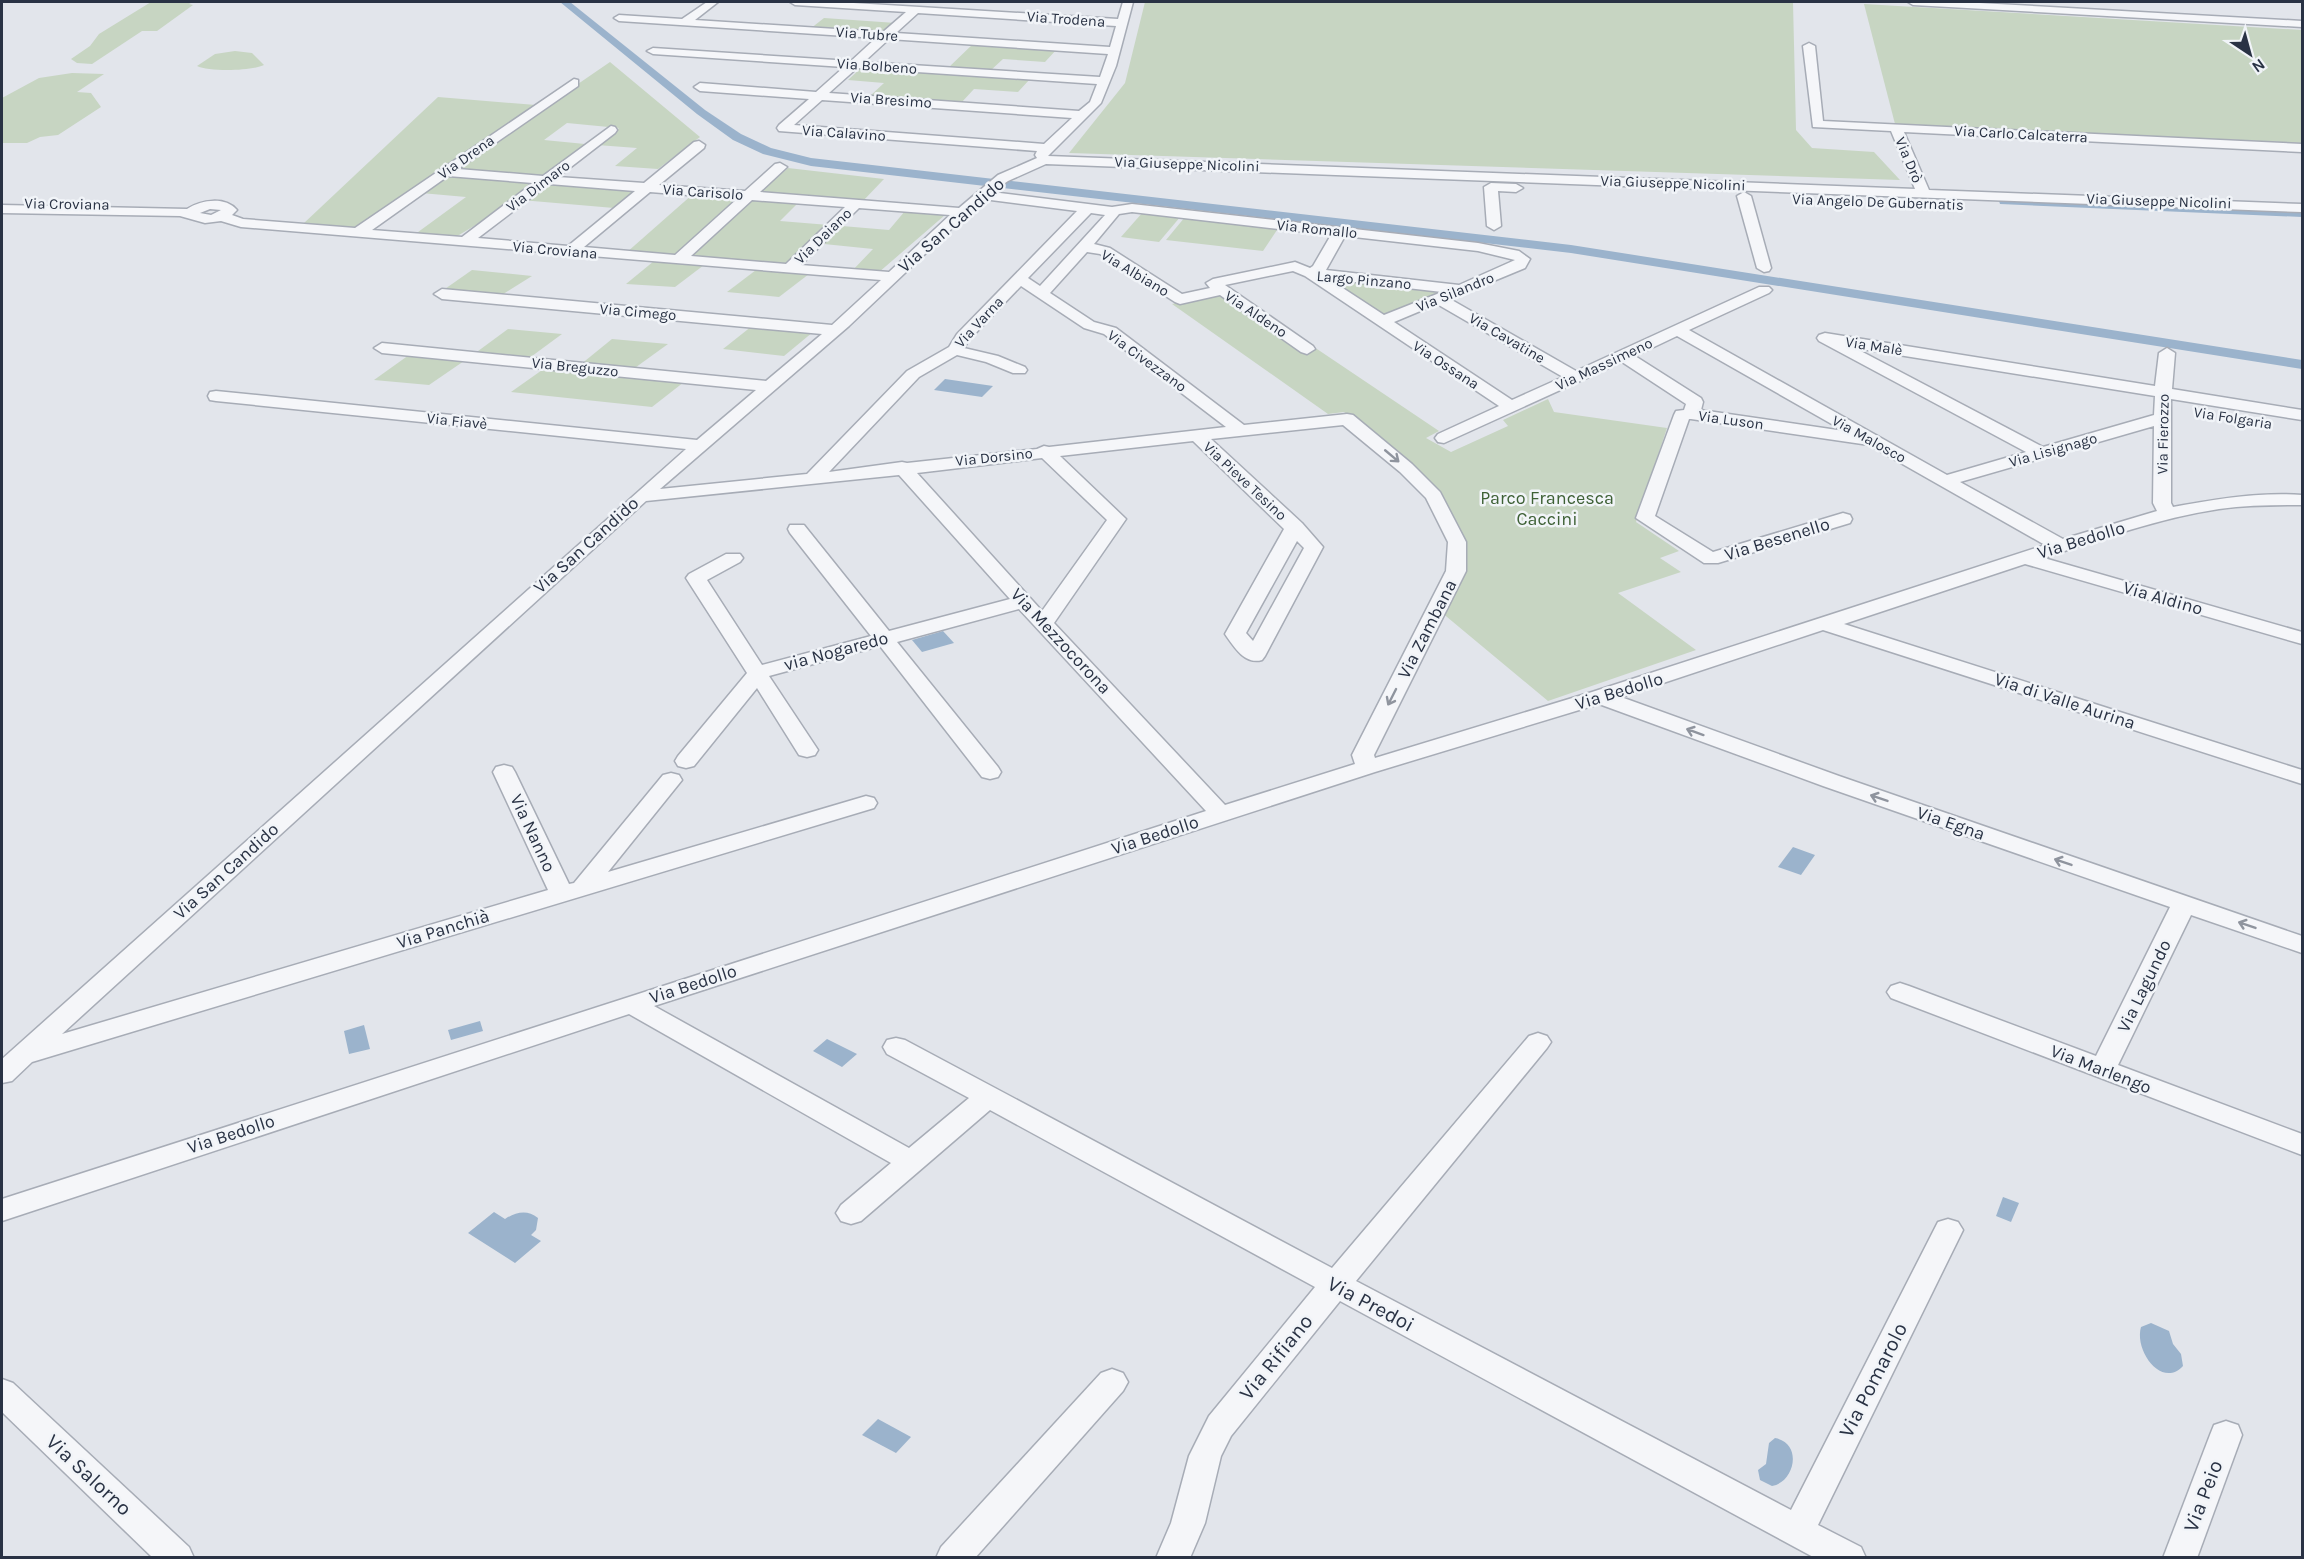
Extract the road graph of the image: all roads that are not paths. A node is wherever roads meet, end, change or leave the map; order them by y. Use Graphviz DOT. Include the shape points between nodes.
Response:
graph roads {
  1 [pos="713,2"];
  2 [pos="795,2"];
  3 [pos="1128,2"];
  4 [pos="1913,2"];
  5 [pos="2065,6"];
  6 [pos="2256,8"];
  7 [pos="916,9"];
  8 [pos="620,18"];
  9 [pos="685,22"];
  10 [pos="1122,22"];
  11 [pos="2267,22"];
  12 [pos="2302,24"];
  13 [pos="886,36"];
  14 [pos="1809,46"];
  15 [pos="653,51"];
  16 [pos="1114,51"];
  17 [pos="855,64"];
  18 [pos="1102,81"];
  19 [pos="574,82"];
  20 [pos="700,87"];
  21 [pos="820,95"];
  22 [pos="1082,115"];
  23 [pos="1896,128"];
  24 [pos="611,130"];
  25 [pos="699,145"];
  26 [pos="2302,148"];
  27 [pos="1045,154"];
  28 [pos="780,167"];
  29 [pos="445,172"];
  30 [pos="545,180"];
  31 [pos="646,187"];
  32 [pos="991,187"];
  33 [pos="1923,192"];
  34 [pos="749,195"];
  35 [pos="1744,196"];
  36 [pos="856,204"];
  37 [pos="6,206"];
  38 [pos="101,207"];
  39 [pos="205,207"];
  40 [pos="1088,208"];
  41 [pos="2302,208"];
  42 [pos="1112,211"];
  43 [pos="961,212"];
  44 [pos="190,214"];
  45 [pos="220,216"];
  46 [pos="2302,222"];
  47 [pos="1494,226"];
  48 [pos="1340,231"];
  49 [pos="359,232"];
  50 [pos="464,242"];
  51 [pos="1085,247"];
  52 [pos="570,251"];
  53 [pos="1521,258"];
  54 [pos="679,259"];
  55 [pos="790,268"];
  56 [pos="1764,268"];
  57 [pos="1310,273"];
  58 [pos="892,277"];
  59 [pos="1020,279"];
  60 [pos="1220,290"];
  61 [pos="1463,290"];
  62 [pos="1764,290"];
  63 [pos="442,294"];
  64 [pos="1041,294"];
  65 [pos="1440,299"];
  66 [pos="1381,322"];
  67 [pos="834,330"];
  68 [pos="1677,330"];
  69 [pos="382,348"];
  70 [pos="1307,349"];
  71 [pos="955,350"];
  72 [pos="2167,353"];
  73 [pos="1623,356"];
  74 [pos="1019,369"];
  75 [pos="1575,377"];
  76 [pos="768,386"];
  77 [pos="216,396"];
  78 [pos="2163,406"];
  79 [pos="1511,407"];
  80 [pos="1691,414"];
  81 [pos="2302,415"];
  82 [pos="1347,419"];
  83 [pos="2302,430"];
  84 [pos="1241,431"];
  85 [pos="1196,435"];
  86 [pos="1444,438"];
  87 [pos="1870,440"];
  88 [pos="698,445"];
  89 [pos="1044,451"];
  90 [pos="2041,453"];
  91 [pos="902,467"];
  92 [pos="812,479"];
  93 [pos="1944,481"];
  94 [pos="641,496"];
  95 [pos="2302,500"];
  96 [pos="2167,514"];
  97 [pos="1843,519"];
  98 [pos="1295,526"];
  99 [pos="797,529"];
  100 [pos="2061,546"];
  101 [pos="733,558"];
  102 [pos="2024,558"];
  103 [pos="1023,602"];
  104 [pos="1044,622"];
  105 [pos="1827,625"];
  106 [pos="883,638"];
  107 [pos="2302,638"];
  108 [pos="759,672"];
  109 [pos="1600,697"];
  110 [pos="807,750"];
  111 [pos="1367,767"];
  112 [pos="504,772"];
  113 [pos="990,772"];
  114 [pos="2302,777"];
  115 [pos="866,803"];
  116 [pos="1221,814"];
  117 [pos="572,890"];
  118 [pos="2184,903"];
  119 [pos="2302,945"];
  120 [pos="1900,992"];
  121 [pos="631,1004"];
  122 [pos="1538,1042"];
  123 [pos="896,1047"];
  124 [pos="21,1056"];
  125 [pos="2103,1069"];
  126 [pos="2,1074"];
  127 [pos="988,1097"];
  128 [pos="2302,1145"];
  129 [pos="911,1162"];
  130 [pos="6,1210"];
  131 [pos="851,1213"];
  132 [pos="1948,1230"];
  133 [pos="1335,1285"];
  134 [pos="1112,1382"];
  135 [pos="2,1392"];
  136 [pos="2226,1435"];
  137 [pos="1798,1530"];
  138 [pos="177,1557"];
  139 [pos="953,1557"];
  140 [pos="1173,1557"];
  141 [pos="1849,1557"];
  142 [pos="2180,1557"];
  1 -- 9 [label="street"];
  2 -- 7 [label="street, Via Trodena"];
  3 -- 10 [label="street, Via San Candido"];
  4 -- 5 [label="street"];
  5 -- 11 [label="street"];
  6 -- 11 [label="street"];
  7 -- 10 [label="street, Via Trodena"];
  7 -- 13 [label="street, Via Calavino"];
  8 -- 9 [label="street, Via Tubre"];
  9 -- 13 [label="street, Via Tubre"];
  10 -- 16 [label="street, Via San Candido"];
  11 -- 12 [label="street"];
  13 -- 16 [label="street, Via Tubre"];
  13 -- 17 [label="street, Via Calavino"];
  14 -- 23 [label="street, Via Carlo Calcaterra" via="1817,124"];
  15 -- 17 [label="street, Via Bolbeno"];
  16 -- 18 [label="street, Via San Candido"];
  17 -- 18 [label="street, Via Bolbeno"];
  17 -- 21 [label="street, Via Calavino"];
  18 -- 22 [label="street, Via San Candido" via="1095,103"];
  19 -- 29 [label="street, Via Drena"];
  20 -- 21 [label="street, Via Bresimo"];
  21 -- 22 [label="street, Via Bresimo"];
  21 -- 27 [label="street, Via Calavino" via="783,128"];
  22 -- 27 [label="street, Via San Candido"];
  23 -- 26 [label="street, Via Carlo Calcaterra"];
  23 -- 33 [label="street, Via Drò"];
  24 -- 30 [label="street, Via Dimaro"];
  25 -- 31 [label="street"];
  27 -- 32 [label="street, Via San Candido"];
  27 -- 33 [label="street, Via Giuseppe Nicolini"];
  28 -- 34 [label="street"];
  29 -- 30 [label="street, Via Carisolo"];
  29 -- 49 [label="street, Via Drena"];
  30 -- 31 [label="street, Via Carisolo"];
  30 -- 50 [label="street, Via Dimaro"];
  31 -- 34 [label="street, Via Carisolo"];
  31 -- 52 [label="street"];
  32 -- 40 [label="street, Via Romallo"];
  32 -- 43 [label="street, Via San Candido"];
  33 -- 41 [label="street, Via Giuseppe Nicolini"];
  34 -- 36 [label="street, Via Carisolo"];
  34 -- 54 [label="street"];
  35 -- 46 [label="street, Via Angelo De Gubernatis"];
  35 -- 47 [label="street, Via Angelo De Gubernatis" via="1491,188"];
  35 -- 56 [label="street"];
  36 -- 43 [label="street, Via Carisolo"];
  36 -- 55 [label="street, Via Daiano"];
  37 -- 38 [label="street, Via Croviana"];
  38 -- 39 [label="street, Via Croviana"];
  38 -- 44 [label="street, Via Croviana"];
  39 -- 44 [label="street"];
  39 -- 45 [label="street, Via Croviana" via="229,208"];
  40 -- 42 [label="street, Via Romallo"];
  40 -- 59 [label="street, Via Varna"];
  42 -- 48 [label="street, Via Romallo" via="1132,208"];
  42 -- 51 [label="street" via="1113,216"];
  43 -- 58 [label="street, Via San Candido"];
  44 -- 45 [label="street, Via Croviana" via="202,219"];
  45 -- 49 [label="street, Via Croviana" via="241,222"];
  48 -- 53 [label="street, Via Romallo" via="1505,251"];
  48 -- 57 [label="street" via="1319,269"];
  49 -- 50 [label="street, Via Croviana"];
  50 -- 52 [label="street, Via Croviana"];
  51 -- 60 [label="street, Via Albiano" via="1105,251 1179,300"];
  51 -- 64 [label="street"];
  52 -- 54 [label="street, Via Croviana"];
  53 -- 61 [label="street, Via Silandro" via="1520,265"];
  54 -- 55 [label="street, Via Croviana"];
  55 -- 58 [label="street, Via Croviana"];
  57 -- 60 [label="street, Via Aldeno" via="1295,266 1213,284"];
  57 -- 61 [label="street, Largo Pinzano"];
  57 -- 66 [label="street, Largo Pinzano"];
  58 -- 67 [label="street, Via San Candido"];
  59 -- 64 [label="street, Via Civezzano"];
  59 -- 71 [label="street, Via Varna"];
  60 -- 70 [label="street, Via Aldeno"];
  61 -- 65 [label="street, Via Silandro"];
  62 -- 68 [label="street, Via Massimeno"];
  63 -- 67 [label="street, Via Cimego"];
  64 -- 84 [label="street, Via Civezzano" via="1089,325 1110,331"];
  65 -- 66 [label="street, Via Silandro"];
  65 -- 75 [label="street, Via Cavatine"];
  66 -- 79 [label="street, Via Ossana"];
  67 -- 76 [label="street, Via San Candido"];
  68 -- 73 [label="street, Via Massimeno"];
  68 -- 87 [label="street, Via Malosco"];
  69 -- 76 [label="street, Via Breguzzo"];
  71 -- 74 [label="street"];
  71 -- 92 [label="street, Via Varna" via="913,374"];
  72 -- 78 [label="street, Via Fierozzo"];
  73 -- 75 [label="street, Via Massimeno"];
  73 -- 80 [label="street, Via Luson" via="1695,402"];
  75 -- 79 [label="street, Via Massimeno"];
  76 -- 88 [label="street, Via San Candido"];
  77 -- 88 [label="street, Via Fiavè"];
  78 -- 81 [label="street, Via Folgaria"];
  78 -- 83 [label="street, Via Folgaria"];
  78 -- 90 [label="street, Via Lisignago"];
  78 -- 90 [label="street, Via Malè" via="1825,338"];
  78 -- 96 [label="street, Via Fierozzo" via="2162,503"];
  79 -- 86 [label="street, Via Massimeno"];
  80 -- 87 [label="street, Via Luson"];
  80 -- 97 [label="street, Via Besenello" via="1680,416 1646,518 1711,559"];
  82 -- 84 [label="street, Via Dorsino"];
  82 -- 111 [label="street, Via Zambana, one-way" via="1434,496 1457,542 1456,571 1363,755"];
  84 -- 85 [label="street, Via Dorsino"];
  85 -- 89 [label="street, Via Dorsino"];
  85 -- 98 [label="street, Via Pieve Tesino"];
  87 -- 93 [label="street, Via Malosco"];
  88 -- 94 [label="street, Via San Candido"];
  89 -- 91 [label="street, Via Dorsino"];
  89 -- 104 [label="street" via="1117,519"];
  90 -- 93 [label="street, Via Lisignago"];
  91 -- 92 [label="street, Via Dorsino"];
  91 -- 103 [label="street, Via Mezzocorona"];
  92 -- 94 [label="street, Via Dorsino"];
  93 -- 100 [label="street, Via Malosco"];
  94 -- 124 [label="street, Via San Candido"];
  95 -- 96 [label="street, Via Bedollo" via="2219,504"];
  96 -- 100 [label="street, Via Bedollo"];
  98 -- 98 [label="street, Via Pieve Tesino" via="1235,634 1255,657 1314,547"];
  99 -- 106 [label="street"];
  100 -- 102 [label="street, Via Bedollo"];
  101 -- 108 [label="street" via="696,578"];
  102 -- 105 [label="street, Via Bedollo"];
  102 -- 107 [label="street, Via Aldino"];
  103 -- 104 [label="street, Via Mezzocorona"];
  103 -- 106 [label="street, via Nogaredo"];
  104 -- 116 [label="street, Via Mezzocorona"];
  105 -- 109 [label="street, Via Bedollo"];
  105 -- 114 [label="street, Via di Valle Aurina"];
  106 -- 108 [label="street, via Nogaredo"];
  106 -- 113 [label="street"];
  108 -- 110 [label="street"];
  108 -- 117 [label="street, via Nogaredo" via="686,761 693,765 693,771 682,779 671,780"];
  109 -- 111 [label="street, Via Bedollo"];
  118 -- 109 [label="street, Via Egna, one-way"];
  111 -- 116 [label="street, Via Bedollo"];
  112 -- 117 [label="street, Via Nanno"];
  115 -- 117 [label="street, Via Panchià"];
  116 -- 121 [label="street, Via Bedollo"];
  117 -- 124 [label="street, Via Panchià"];
  119 -- 118 [label="street, Via Egna, one-way"];
  118 -- 125 [label="street, Via Lagundo"];
  120 -- 125 [label="street, Via Marlengo"];
  121 -- 129 [label="street"];
  121 -- 130 [label="street, Via Bedollo"];
  122 -- 133 [label="street, Via Rifiano"];
  123 -- 127 [label="street, Via Predoi"];
  124 -- 126 [label="street, Via San Candido"];
  125 -- 128 [label="street, Via Marlengo"];
  127 -- 129 [label="street"];
  127 -- 133 [label="street, Via Predoi"];
  129 -- 131 [label="street"];
  132 -- 137 [label="street, Via Pomarolo"];
  133 -- 137 [label="street, Via Predoi"];
  133 -- 140 [label="street, Via Rifiano" via="1220,1426 1205,1456 1188,1523"];
  134 -- 139 [label="street"];
  135 -- 138 [label="street, Via Salorno"];
  136 -- 142 [label="street, Via Peio"];
  137 -- 141 [label="street, Via Predoi"];
}
